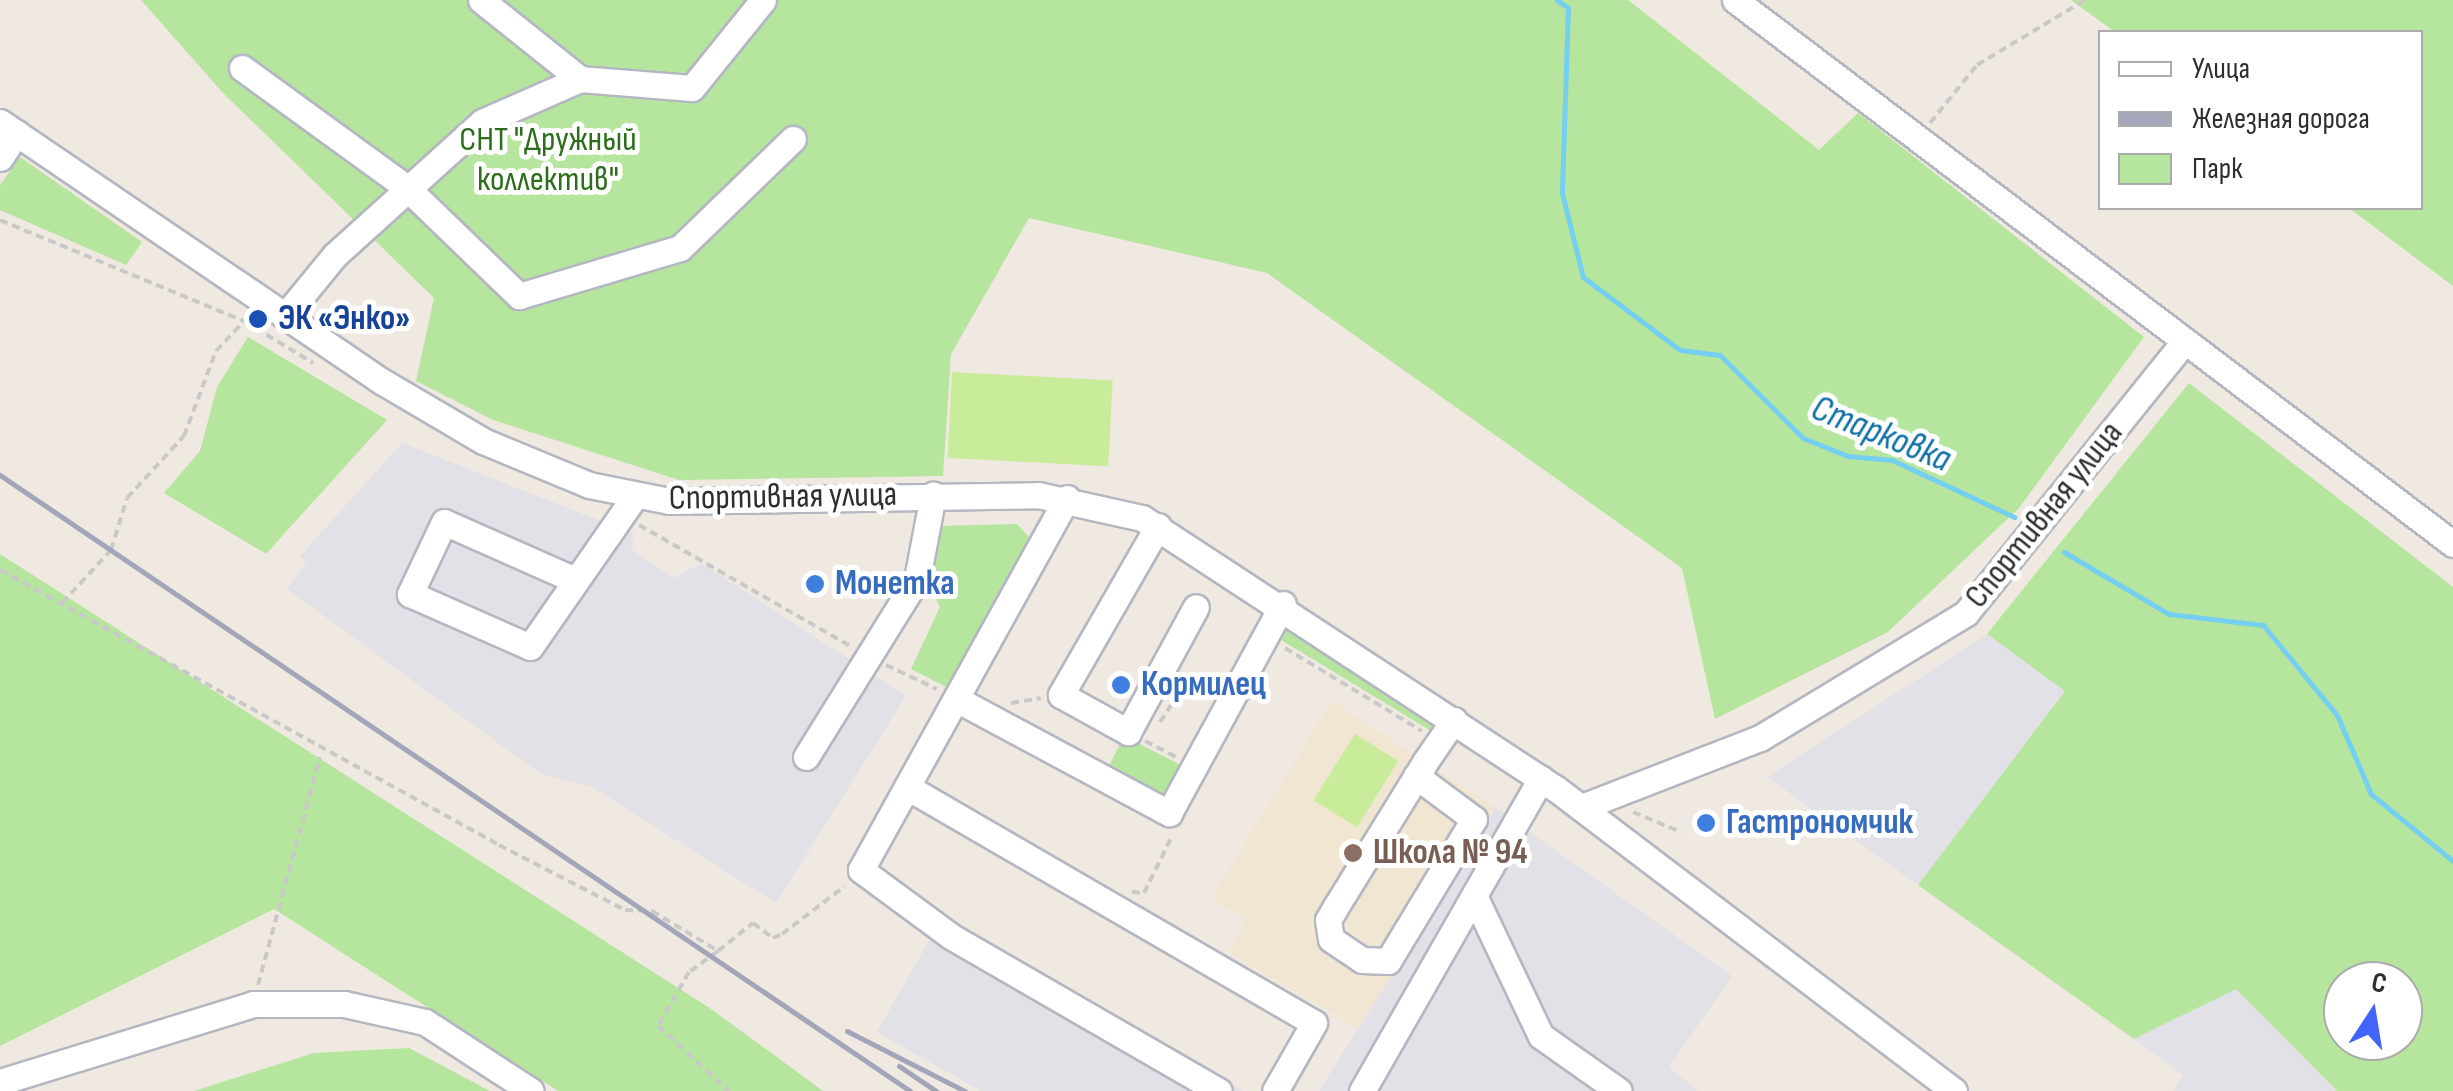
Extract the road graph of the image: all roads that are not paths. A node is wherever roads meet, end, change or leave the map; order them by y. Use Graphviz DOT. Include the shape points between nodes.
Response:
graph roads {
  1 [pos="481,0"];
  2 [pos="763,0"];
  3 [pos="1734,0"];
  4 [pos="242,68"];
  5 [pos="580,78"];
  6 [pos="8,128"];
  7 [pos="794,138"];
  8 [pos="0,158"];
  9 [pos="407,188"];
  10 [pos="284,316"];
  11 [pos="2184,343"];
  12 [pos="933,495"];
  13 [pos="635,496"];
  14 [pos="1067,498"];
  15 [pos="1158,526"];
  16 [pos="2453,544"];
  17 [pos="576,580"];
  18 [pos="1283,604"];
  19 [pos="1196,608"];
  20 [pos="965,704"];
  21 [pos="1454,720"];
  22 [pos="806,758"];
  23 [pos="1416,776"];
  24 [pos="1541,780"];
  25 [pos="907,787"];
  26 [pos="1582,808"];
  27 [pos="1477,902"];
  28 [pos="0,1082"];
  29 [pos="531,1091"];
  30 [pos="1220,1091"];
  31 [pos="1275,1091"];
  32 [pos="1362,1091"];
  33 [pos="1618,1091"];
  34 [pos="1954,1091"];
  1 -- 5 [label="street"];
  2 -- 5 [label="street" via="692,88"];
  3 -- 11 [label="street"];
  4 -- 9 [label="street"];
  5 -- 9 [label="street" via="482,122"];
  6 -- 8 [label="street"];
  6 -- 10 [label="street, Спортивная улица"];
  7 -- 9 [label="street" via="680,248 519,296"];
  9 -- 10 [label="street"];
  10 -- 13 [label="street, Спортивная улица" via="483,441"];
  11 -- 16 [label="street"];
  11 -- 26 [label="street, Спортивная улица" via="1966,613 1760,738"];
  12 -- 13 [label="street, Спортивная улица"];
  12 -- 14 [label="street, Спортивная улица"];
  12 -- 22 [label="street" via="917,579"];
  13 -- 17 [label="street"];
  14 -- 15 [label="street, Спортивная улица"];
  14 -- 20 [label="street"];
  15 -- 18 [label="street, Спортивная улица"];
  15 -- 19 [label="street" via="1061,695 1128,732"];
  17 -- 17 [label="street" via="530,647 410,594 444,522"];
  18 -- 20 [label="street" via="1169,813"];
  18 -- 21 [label="street, Спортивная улица"];
  20 -- 25 [label="street"];
  21 -- 23 [label="street"];
  21 -- 24 [label="street, Спортивная улица"];
  23 -- 23 [label="street" via="1328,920 1331,939 1362,960 1388,961 1474,818"];
  24 -- 26 [label="street, Спортивная улица"];
  24 -- 27 [label="street"];
  25 -- 30 [label="street" via="861,870 952,936"];
  25 -- 31 [label="street" via="1314,1023"];
  26 -- 34 [label="street, Спортивная улица"];
  27 -- 32 [label="street"];
  27 -- 33 [label="street" via="1540,1036"];
  28 -- 29 [label="street" via="253,1004 344,1004 425,1022"];
}
